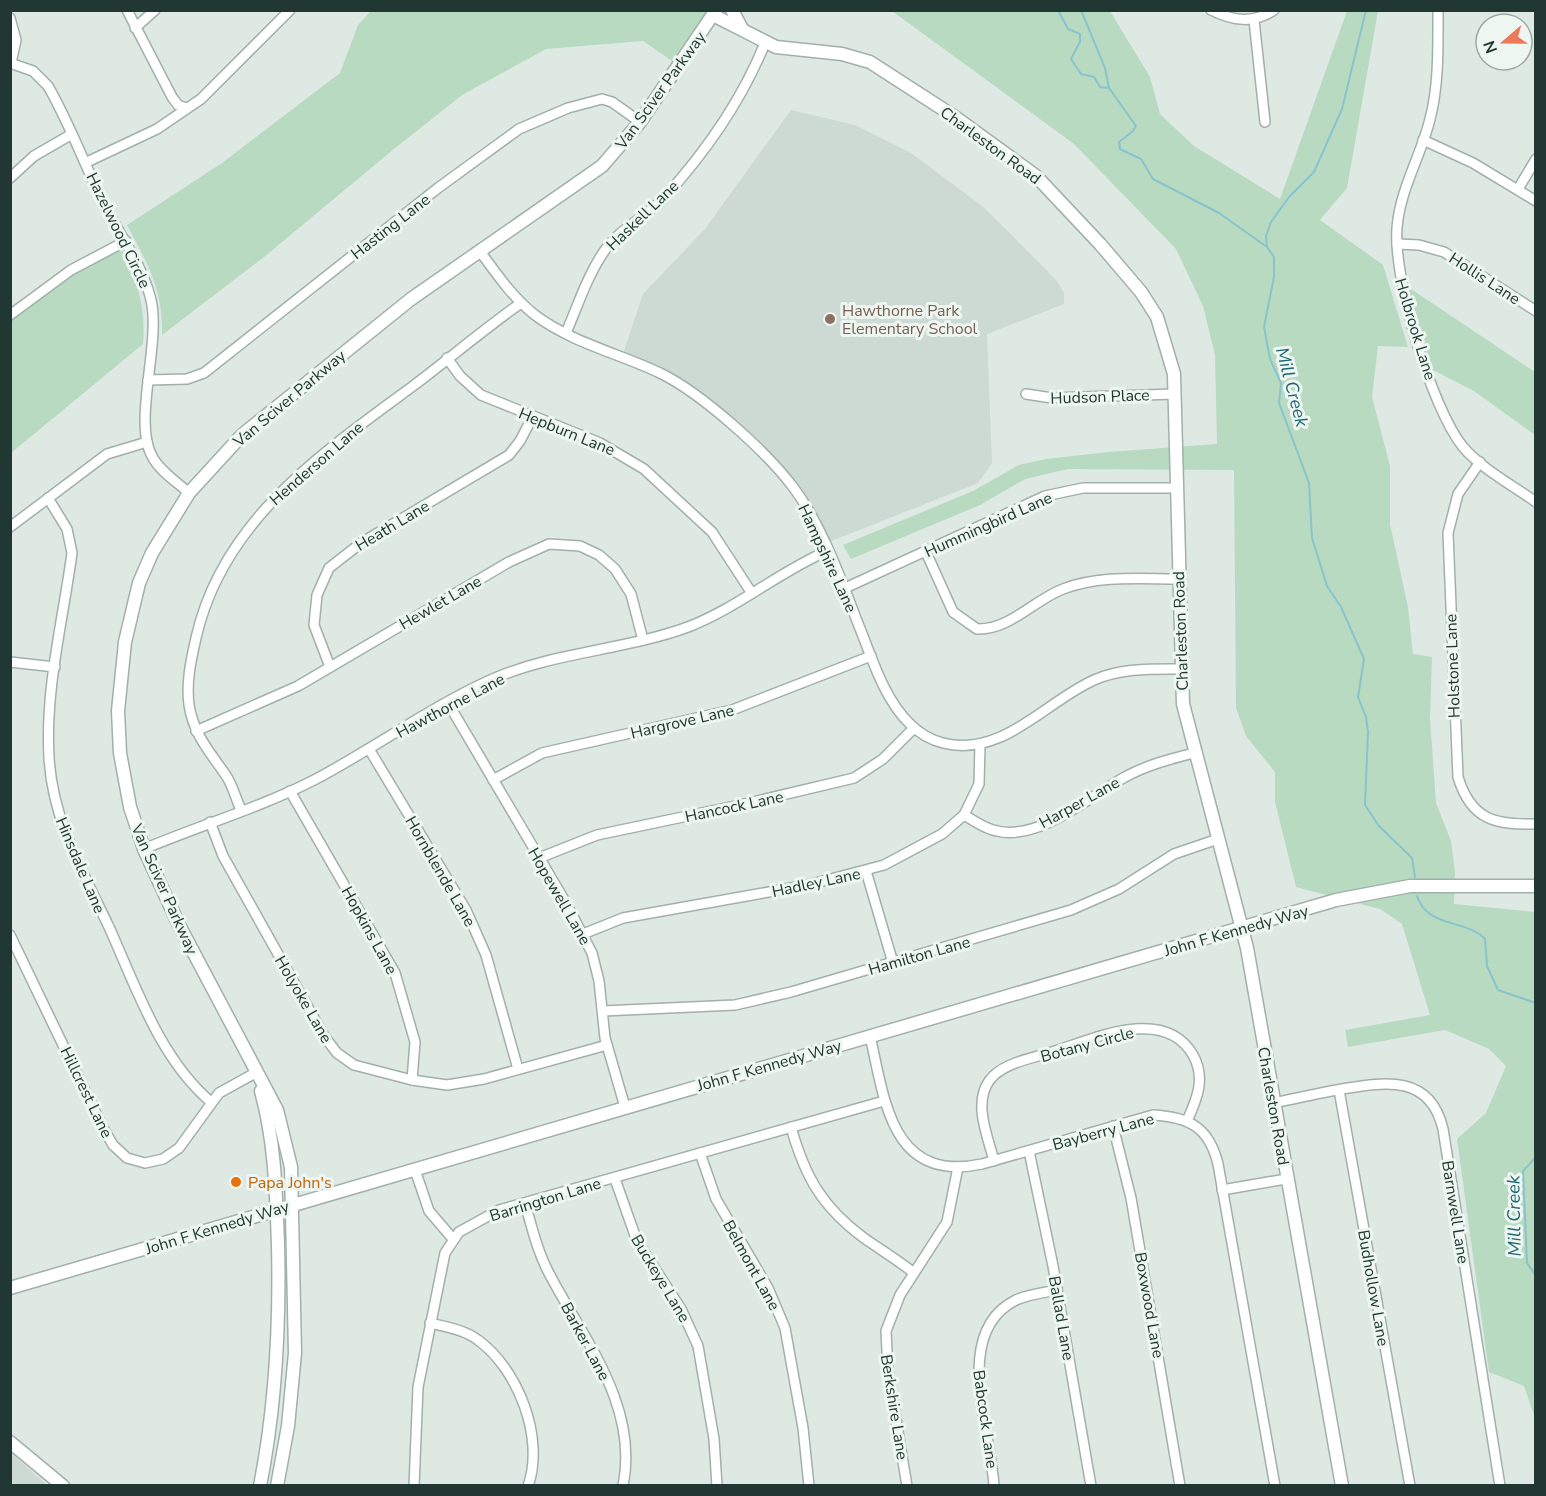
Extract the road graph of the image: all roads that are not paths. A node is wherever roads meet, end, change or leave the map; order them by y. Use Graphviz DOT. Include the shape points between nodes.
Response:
graph roads {
  1 [pos="127,10"];
  2 [pos="155,10"];
  3 [pos="290,10"];
  4 [pos="732,10"];
  5 [pos="1211,10"];
  6 [pos="1274,10"];
  7 [pos="1438,10"];
  8 [pos="715,13"];
  9 [pos="10,18"];
  10 [pos="1254,20"];
  11 [pos="135,28"];
  12 [pos="744,33"];
  13 [pos="765,44"];
  14 [pos="11,63"];
  15 [pos="186,108"];
  16 [pos="640,122"];
  17 [pos="1265,122"];
  18 [pos="72,134"];
  19 [pos="1423,140"];
  20 [pos="1536,159"];
  21 [pos="87,162"];
  22 [pos="10,178"];
  23 [pos="1518,189"];
  24 [pos="1536,201"];
  25 [pos="126,241"];
  26 [pos="1397,244"];
  27 [pos="478,250"];
  28 [pos="521,303"];
  29 [pos="1536,311"];
  30 [pos="10,315"];
  31 [pos="567,333"];
  32 [pos="447,358"];
  33 [pos="148,380"];
  34 [pos="1026,394"];
  35 [pos="1174,394"];
  36 [pos="532,416"];
  37 [pos="147,442"];
  38 [pos="1480,462"];
  39 [pos="1176,489"];
  40 [pos="189,493"];
  41 [pos="48,498"];
  42 [pos="1536,502"];
  43 [pos="10,527"];
  44 [pos="827,550"];
  45 [pos="926,552"];
  46 [pos="1178,579"];
  47 [pos="843,589"];
  48 [pos="751,592"];
  49 [pos="643,640"];
  50 [pos="872,656"];
  51 [pos="10,662"];
  52 [pos="55,667"];
  53 [pos="330,667"];
  54 [pos="1180,669"];
  55 [pos="448,704"];
  56 [pos="914,728"];
  57 [pos="196,731"];
  58 [pos="980,744"];
  59 [pos="369,749"];
  60 [pos="1194,753"];
  61 [pos="493,780"];
  62 [pos="290,791"];
  63 [pos="241,810"];
  64 [pos="964,815"];
  65 [pos="210,822"];
  66 [pos="1536,824"];
  67 [pos="1218,839"];
  68 [pos="144,849"];
  69 [pos="539,858"];
  70 [pos="866,871"];
  71 [pos="1536,886"];
  72 [pos="1242,928"];
  73 [pos="583,934"];
  74 [pos="10,935"];
  75 [pos="892,963"];
  76 [pos="603,1011"];
  77 [pos="870,1036"];
  78 [pos="607,1045"];
  79 [pos="518,1069"];
  80 [pos="257,1072"];
  81 [pos="412,1080"];
  82 [pos="1339,1090"];
  83 [pos="884,1101"];
  84 [pos="211,1102"];
  85 [pos="1274,1103"];
  86 [pos="625,1107"];
  87 [pos="1187,1121"];
  88 [pos="1113,1126"];
  89 [pos="791,1127"];
  90 [pos="1029,1151"];
  91 [pos="700,1153"];
  92 [pos="994,1161"];
  93 [pos="958,1167"];
  94 [pos="415,1170"];
  95 [pos="615,1179"];
  96 [pos="1286,1179"];
  97 [pos="1222,1190"];
  98 [pos="525,1203"];
  99 [pos="292,1205"];
  100 [pos="277,1210"];
  101 [pos="453,1239"];
  102 [pos="914,1273"];
  103 [pos="10,1288"];
  104 [pos="1057,1290"];
  105 [pos="430,1323"];
  106 [pos="10,1442"];
  107 [pos="63,1485"];
  108 [pos="260,1485"];
  109 [pos="277,1485"];
  110 [pos="414,1485"];
  111 [pos="528,1485"];
  112 [pos="623,1485"];
  113 [pos="717,1485"];
  114 [pos="809,1485"];
  115 [pos="907,1485"];
  116 [pos="994,1485"];
  117 [pos="1091,1485"];
  118 [pos="1180,1485"];
  119 [pos="1275,1485"];
  120 [pos="1342,1485"];
  121 [pos="1410,1485"];
  122 [pos="1500,1485"];
  1 -- 11 [label="street"];
  2 -- 11 [label="street"];
  3 -- 15 [label="street" via="201,99"];
  4 -- 12 [label="street"];
  5 -- 10 [label="street"];
  6 -- 10 [label="street"];
  7 -- 19 [label="street, Holbrook Lane" via="1435,95"];
  8 -- 12 [label="street, Charleston Road"];
  8 -- 16 [label="street, Van Sciver Parkway"];
  9 -- 14 [label="street" via="16,40"];
  10 -- 17 [label="street"];
  11 -- 15 [label="street" via="172,97"];
  12 -- 13 [label="street, Charleston Road"];
  13 -- 31 [label="street, Haskell Lane" via="739,98 679,180 605,250"];
  13 -- 35 [label="street, Charleston Road" via="842,54 870,62 1024,166 1101,244 1150,304 1169,352"];
  14 -- 18 [label="street, Hazelwood Circle" via="41,78"];
  15 -- 21 [label="street" via="157,129"];
  16 -- 27 [label="street, Van Sciver Parkway" via="602,166"];
  16 -- 33 [label="street, Hasting Lane" via="602,99 568,108 519,129 204,373 187,379"];
  18 -- 21 [label="street, Hazelwood Circle"];
  18 -- 22 [label="street" via="34,156"];
  19 -- 23 [label="street"];
  19 -- 26 [label="street, Holbrook Lane" via="1403,196"];
  20 -- 23 [label="street"];
  21 -- 25 [label="street, Hazelwood Circle"];
  23 -- 24 [label="street"];
  25 -- 30 [label="street" via="71,270"];
  25 -- 33 [label="street, Hazelwood Circle" via="154,309"];
  26 -- 29 [label="street, Hollis Lane" via="1444,252"];
  26 -- 38 [label="street, Holbrook Lane" via="1402,289 1444,416 1464,448"];
  27 -- 28 [label="street, Hampshire Lane"];
  27 -- 40 [label="street, Van Sciver Parkway" via="258,420"];
  28 -- 31 [label="street, Hampshire Lane"];
  28 -- 32 [label="street, Henderson Lane"];
  31 -- 44 [label="street, Hampshire Lane" via="662,374 709,406 784,476 801,499"];
  32 -- 36 [label="street, Hepburn Lane" via="482,395"];
  32 -- 57 [label="street, Henderson Lane" via="327,450 288,484 243,535 205,607 191,658 188,695"];
  33 -- 37 [label="street, Hazelwood Circle"];
  34 -- 35 [label="street, Hudson Place" via="1052,398"];
  35 -- 39 [label="street, Charleston Road"];
  36 -- 48 [label="street, Hepburn Lane" via="611,448 654,477 720,541"];
  36 -- 53 [label="street, Heath Lane" via="509,455 361,543 329,568 317,595 314,625"];
  37 -- 40 [label="street, Hazelwood Circle" via="156,464"];
  37 -- 41 [label="street" via="107,454"];
  38 -- 42 [label="street, Holbrook Lane"];
  38 -- 66 [label="street, Holstone Lane" via="1458,494 1448,533 1458,777 1467,800 1484,817 1507,824"];
  39 -- 45 [label="street, Hummingbird Lane" via="1083,489 1058,493 1020,506"];
  39 -- 46 [label="street, Charleston Road"];
  40 -- 68 [label="street, Van Sciver Parkway" via="145,566 121,666 120,753 128,798"];
  41 -- 43 [label="street"];
  41 -- 52 [label="street, Hinsdale Lane" via="67,529 72,553"];
  44 -- 47 [label="street, Hampshire Lane"];
  44 -- 48 [label="street, Hawthorne Lane"];
  45 -- 46 [label="street" via="953,612 977,629 996,627 1073,585 1117,579"];
  45 -- 47 [label="street, Hummingbird Lane"];
  46 -- 54 [label="street, Charleston Road"];
  47 -- 50 [label="street, Hampshire Lane"];
  48 -- 49 [label="street, Hawthorne Lane" via="699,622"];
  49 -- 53 [label="street, Hewlet Lane" via="631,594 615,569 580,546 549,544 509,562"];
  49 -- 55 [label="street, Hawthorne Lane" via="520,669"];
  50 -- 56 [label="street, Hampshire Lane" via="890,696"];
  50 -- 61 [label="street, Hargrove Lane" via="744,707 542,753"];
  51 -- 52 [label="street"];
  52 -- 84 [label="street, Hinsdale Lane" via="49,759 63,826 166,1046 186,1079"];
  53 -- 57 [label="street, Hewlet Lane" via="298,686"];
  54 -- 58 [label="street, Hampshire Lane" via="1123,671 1105,676 1077,689 1008,734"];
  54 -- 60 [label="street, Charleston Road"];
  55 -- 59 [label="street, Hawthorne Lane"];
  55 -- 61 [label="street, Hopewell Lane"];
  56 -- 58 [label="street, Hampshire Lane" via="940,742"];
  56 -- 69 [label="street, Hancock Lane" via="875,766 854,778 597,835"];
  57 -- 63 [label="street, Henderson Lane" via="228,780"];
  58 -- 64 [label="street, Hadley Lane" via="979,784"];
  59 -- 62 [label="street, Hawthorne Lane"];
  59 -- 79 [label="street, Hornblende Lane" via="466,910 486,955"];
  60 -- 64 [label="street, Harper Lane" via="1132,773 1066,813 1029,829 994,831"];
  60 -- 67 [label="street, Charleston Road"];
  61 -- 69 [label="street, Hopewell Lane"];
  62 -- 63 [label="street, Hawthorne Lane"];
  62 -- 81 [label="street, Hopkins Lane" via="395,973 415,1042"];
  63 -- 65 [label="street, Hawthorne Lane"];
  64 -- 70 [label="street, Hadley Lane" via="933,839"];
  65 -- 68 [label="street, Hawthorne Lane"];
  65 -- 81 [label="street, Holyoke Lane" via="223,856 330,1045 354,1065"];
  67 -- 72 [label="street, Charleston Road"];
  67 -- 75 [label="street, Hamilton Lane" via="1174,854 1119,889 1078,908"];
  68 -- 80 [label="street, Van Sciver Parkway" via="191,949"];
  69 -- 73 [label="street, Hopewell Lane"];
  70 -- 73 [label="street, Hadley Lane" via="795,888 623,918"];
  70 -- 75 [label="street"];
  71 -- 72 [label="street, John F Kennedy Way" via="1391,888"];
  72 -- 77 [label="street, John F Kennedy Way"];
  72 -- 85 [label="street, Charleston Road"];
  73 -- 76 [label="street, Hopewell Lane" via="597,967"];
  74 -- 84 [label="street, Hillcrest Lane" via="118,1152 145,1163 172,1155"];
  75 -- 76 [label="street, Hamilton Lane" via="746,1003"];
  76 -- 78 [label="street, Hopewell Lane"];
  77 -- 83 [label="street, Bayberry Lane"];
  77 -- 86 [label="street, John F Kennedy Way"];
  78 -- 79 [label="street, Holyoke Lane"];
  78 -- 86 [label="street, Hopewell Lane"];
  79 -- 81 [label="street, Holyoke Lane" via="460,1084"];
  80 -- 84 [label="street, Hillcrest Lane" via="219,1093"];
  80 -- 99 [label="street, Van Sciver Parkway" via="281,1125 291,1167"];
  80 -- 100 [label="street, Van Sciver Parkway" via="273,1149"];
  82 -- 85 [label="street, Barnwell Lane"];
  82 -- 121 [label="street, Budhollow Lane"];
  82 -- 122 [label="street, Barnwell Lane" via="1398,1083 1419,1092 1439,1115"];
  83 -- 89 [label="street, Barrington Lane"];
  83 -- 93 [label="street, Bayberry Lane" via="895,1130 909,1148 928,1160"];
  85 -- 96 [label="street, Charleston Road"];
  86 -- 94 [label="street, John F Kennedy Way"];
  87 -- 88 [label="street, Bayberry Lane" via="1177,1116 1153,1116"];
  87 -- 92 [label="street, Botany Circle" via="1200,1088 1199,1069 1191,1051 1166,1030 1124,1032 996,1073 982,1100"];
  87 -- 97 [label="street" via="1211,1143"];
  88 -- 90 [label="street, Bayberry Lane"];
  88 -- 118 [label="street, Boxwood Lane" via="1131,1198"];
  89 -- 91 [label="street, Barrington Lane"];
  89 -- 102 [label="street" via="807,1176 825,1203 858,1234"];
  90 -- 92 [label="street, Bayberry Lane"];
  90 -- 104 [label="street, Ballad Lane"];
  91 -- 95 [label="street, Barrington Lane"];
  91 -- 114 [label="street, Belmont Lane" via="716,1200 768,1288 785,1328"];
  92 -- 93 [label="street, Bayberry Lane"];
  93 -- 102 [label="street, Berkshire Lane" via="947,1222"];
  94 -- 99 [label="street, John F Kennedy Way"];
  94 -- 101 [label="street" via="429,1211"];
  95 -- 98 [label="street, Barrington Lane"];
  95 -- 113 [label="street, Buckeye Lane" via="634,1236 681,1309 698,1346 714,1439"];
  96 -- 97 [label="street"];
  96 -- 120 [label="street, Charleston Road"];
  97 -- 119 [label="street"];
  98 -- 101 [label="street, Barrington Lane" via="468,1224"];
  98 -- 112 [label="street, Barker Lane" via="547,1270 609,1382 624,1444"];
  99 -- 100 [label="street, John F Kennedy Way"];
  99 -- 109 [label="street, Van Sciver Parkway" via="295,1353"];
  100 -- 103 [label="street, John F Kennedy Way"];
  100 -- 108 [label="street, Van Sciver Parkway" via="277,1374"];
  101 -- 105 [label="street, Barrington Lane" via="445,1253"];
  102 -- 115 [label="street, Berkshire Lane" via="888,1318 885,1344"];
  104 -- 116 [label="street, Babcock Lane" via="1026,1296 1007,1305 992,1321 981,1342 979,1377"];
  104 -- 117 [label="street, Ballad Lane"];
  105 -- 110 [label="street, Barrington Lane" via="418,1387"];
  105 -- 111 [label="street" via="479,1340 514,1386 532,1430 534,1462"];
  106 -- 107 [label="street"];
}
